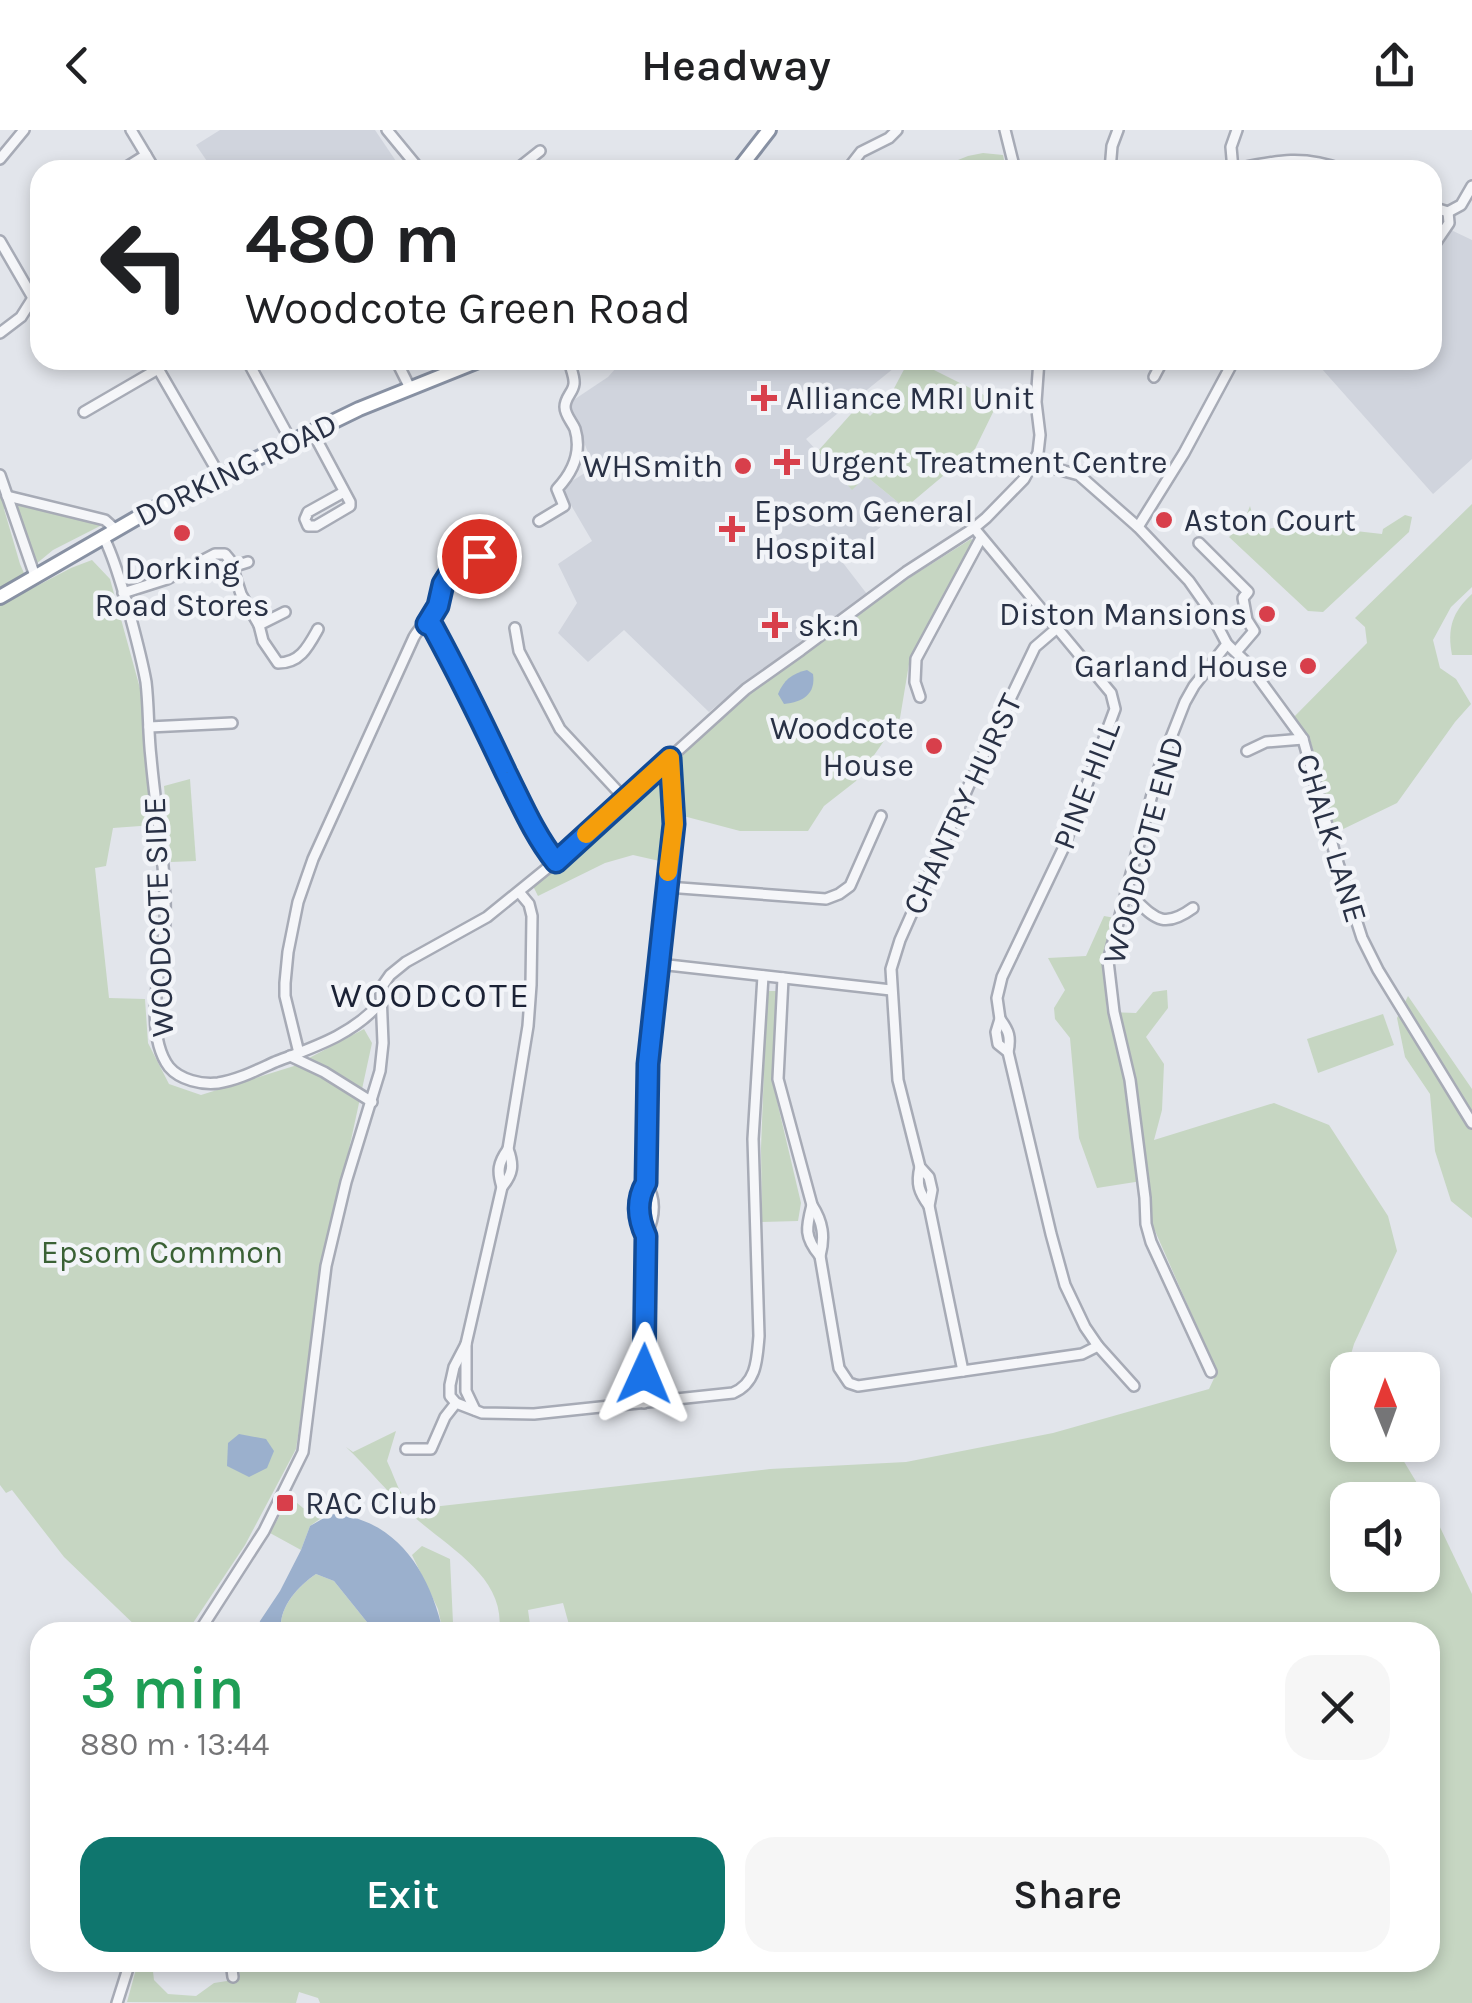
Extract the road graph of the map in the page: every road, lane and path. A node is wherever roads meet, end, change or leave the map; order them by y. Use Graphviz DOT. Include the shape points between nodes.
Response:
graph roads {
  1 [pos="24,130"];
  2 [pos="131,130"];
  3 [pos="387,130"];
  4 [pos="769,130"];
  5 [pos="898,130"];
  6 [pos="1005,130"];
  7 [pos="1118,130"];
  8 [pos="1237,130"];
  9 [pos="540,150"];
  10 [pos="146,155"];
  11 [pos="0,160"];
  12 [pos="138,160"];
  13 [pos="149,160"];
  14 [pos="412,160"];
  15 [pos="528,160"];
  16 [pos="746,160"];
  17 [pos="855,160"];
  18 [pos="1013,160"];
  19 [pos="1111,160"];
  20 [pos="1232,160"];
  21 [pos="1472,186"];
  22 [pos="1442,210"];
  23 [pos="1448,212"];
  24 [pos="1442,233"];
  25 [pos="0,240"];
  26 [pos="30,287"];
  27 [pos="30,306"];
  28 [pos="0,333"];
  29 [pos="147,370"];
  30 [pos="159,370"];
  31 [pos="253,370"];
  32 [pos="401,370"];
  33 [pos="456,370"];
  34 [pos="570,370"];
  35 [pos="1038,370"];
  36 [pos="1158,370"];
  37 [pos="1229,370"];
  38 [pos="1154,377"];
  39 [pos="410,388"];
  40 [pos="84,412"];
  41 [pos="312,431"];
  42 [pos="291,441"];
  43 [pos="1032,467"];
  44 [pos="0,475"];
  45 [pos="220,476"];
  46 [pos="344,492"];
  47 [pos="7,496"];
  48 [pos="539,521"];
  49 [pos="974,528"];
  50 [pos="1138,528"];
  51 [pos="109,532"];
  52 [pos="982,538"];
  53 [pos="1199,542"];
  54 [pos="496,552"];
  55 [pos="248,562"];
  56 [pos="232,566"];
  57 [pos="36,576"];
  58 [pos="124,593"];
  59 [pos="0,596"];
  60 [pos="285,612"];
  61 [pos="427,624"];
  62 [pos="259,625"];
  63 [pos="515,628"];
  64 [pos="318,629"];
  65 [pos="1056,629"];
  66 [pos="1227,644"];
  67 [pos="1236,652"];
  68 [pos="920,697"];
  69 [pos="232,723"];
  70 [pos="149,726"];
  71 [pos="1304,739"];
  72 [pos="1247,751"];
  73 [pos="670,758"];
  74 [pos="625,799"];
  75 [pos="881,816"];
  76 [pos="556,862"];
  77 [pos="667,887"];
  78 [pos="519,892"];
  79 [pos="1127,892"];
  80 [pos="1193,908"];
  81 [pos="660,964"];
  82 [pos="763,976"];
  83 [pos="783,978"];
  84 [pos="891,990"];
  85 [pos="380,1004"];
  86 [pos="295,1054"];
  87 [pos="372,1102"];
  88 [pos="1472,1122"];
  89 [pos="466,1344"];
  90 [pos="1098,1346"];
  91 [pos="963,1371"];
  92 [pos="1211,1372"];
  93 [pos="1134,1386"];
  94 [pos="456,1403"];
  95 [pos="644,1403"];
  96 [pos="475,1410"];
  97 [pos="406,1449"];
  98 [pos="206,1622"];
  99 [pos="127,1972"];
  100 [pos="232,1972"];
  101 [pos="232,1978"];
  102 [pos="118,2003"];
  1 -- 11 [label="street"];
  2 -- 10 [label="street"];
  3 -- 14 [label="street"];
  4 -- 16 [label="highway"];
  5 -- 17 [label="street"];
  6 -- 18 [label="street"];
  7 -- 19 [label="street"];
  8 -- 20 [label="street"];
  9 -- 15 [label="street"];
  10 -- 12 [label="street"];
  10 -- 13 [label="street"];
  21 -- 23 [label="street"];
  22 -- 23 [label="street"];
  23 -- 24 [label="street"];
  25 -- 26 [label="street"];
  27 -- 28 [label="street"];
  29 -- 40 [label="street"];
  30 -- 45 [label="street"];
  31 -- 42 [label="street"];
  32 -- 39 [label="street"];
  33 -- 39 [label="highway, DORKING ROAD"];
  34 -- 48 [label="street" via="574,385 565,408 577,454 558,488 564,506"];
  35 -- 43 [label="street" via="1040,443"];
  36 -- 38 [label="street"];
  37 -- 50 [label="street"];
  39 -- 41 [label="highway, DORKING ROAD"];
  41 -- 42 [label="highway, DORKING ROAD"];
  41 -- 46 [label="street"];
  42 -- 45 [label="highway, DORKING ROAD"];
  43 -- 49 [label="street"];
  43 -- 50 [label="street, CHALK LANE" via="1079,475"];
  44 -- 47 [label="street"];
  45 -- 51 [label="highway, DORKING ROAD"];
  46 -- 46 [label="street" via="348,508 308,526 308,512"];
  47 -- 51 [label="street" via="105,520"];
  47 -- 57 [label="street"];
  49 -- 52 [label="street, PINE HILL"];
  49 -- 73 [label="street" via="746,689"];
  50 -- 66 [label="street, CHALK LANE" via="1189,581"];
  51 -- 57 [label="highway, DORKING ROAD"];
  51 -- 58 [label="street, WOODCOTE SIDE"];
  52 -- 65 [label="street, PINE HILL"];
  52 -- 68 [label="street" via="916,659"];
  53 -- 67 [label="street" via="1248,592 1246,620 1254,631"];
  54 -- 61 [label="street" via="448,576"];
  55 -- 56 [label="street"];
  56 -- 58 [label="street" via="216,554"];
  56 -- 62 [label="street"];
  57 -- 59 [label="highway, DORKING ROAD"];
  58 -- 70 [label="street, WOODCOTE SIDE"];
  60 -- 62 [label="street"];
  61 -- 76 [label="street"];
  61 -- 86 [label="street" via="414,637 302,888 285,983"];
  62 -- 64 [label="street" via="282,664 302,655"];
  63 -- 74 [label="street" via="519,651 560,730"];
  65 -- 84 [label="street, CHANTRY HURST" via="1035,647 969,785 900,940"];
  65 -- 90 [label="street, PINE HILL" via="1110,693 1115,709 1064,849 997,998 1050,1234 1066,1285"];
  66 -- 67 [label="street, CHALK LANE"];
  66 -- 79 [label="street, WOODCOTE END" via="1185,702 1158,768"];
  67 -- 71 [label="street, CHALK LANE"];
  69 -- 70 [label="street"];
  70 -- 86 [label="street, WOODCOTE SIDE" via="164,864 155,1011 169,1066 208,1084"];
  71 -- 72 [label="street"];
  71 -- 88 [label="street, CHALK LANE" via="1362,938"];
  73 -- 74 [label="street"];
  73 -- 77 [label="street" via="674,824"];
  74 -- 76 [label="street"];
  75 -- 77 [label="street" via="850,886 839,894"];
  76 -- 78 [label="street"];
  77 -- 81 [label="street"];
  78 -- 85 [label="street" via="400,966 383,985"];
  78 -- 89 [label="street" via="532,916 525,1044 498,1173 502,1187"];
  79 -- 80 [label="street" via="1164,920"];
  79 -- 92 [label="street, WOODCOTE END" via="1108,962 1146,1224"];
  81 -- 82 [label="street"];
  81 -- 95 [label="street" via="648,1064 646,1183 653,1198 646,1236"];
  82 -- 83 [label="street"];
  82 -- 95 [label="street" via="753,1140 757,1362 749,1382 733,1393"];
  83 -- 84 [label="street"];
  83 -- 91 [label="street" via="778,1079 812,1205 806,1226 820,1256 839,1368 858,1386"];
  84 -- 91 [label="street, CHANTRY HURST" via="898,1080 932,1190 929,1206"];
  85 -- 86 [label="street, WOODCOTE SIDE" via="332,1040"];
  85 -- 87 [label="street" via="380,1071"];
  86 -- 87 [label="street"];
  87 -- 98 [label="street" via="332,1238 303,1452 264,1532"];
  89 -- 94 [label="street" via="450,1385"];
  89 -- 96 [label="street" via="466,1391"];
  90 -- 91 [label="street"];
  90 -- 93 [label="street, PINE HILL"];
  94 -- 96 [label="street"];
  94 -- 97 [label="street" via="431,1449"];
  95 -- 96 [label="street" via="534,1414"];
  99 -- 102 [label="street"];
  100 -- 101 [label="street"];
}
